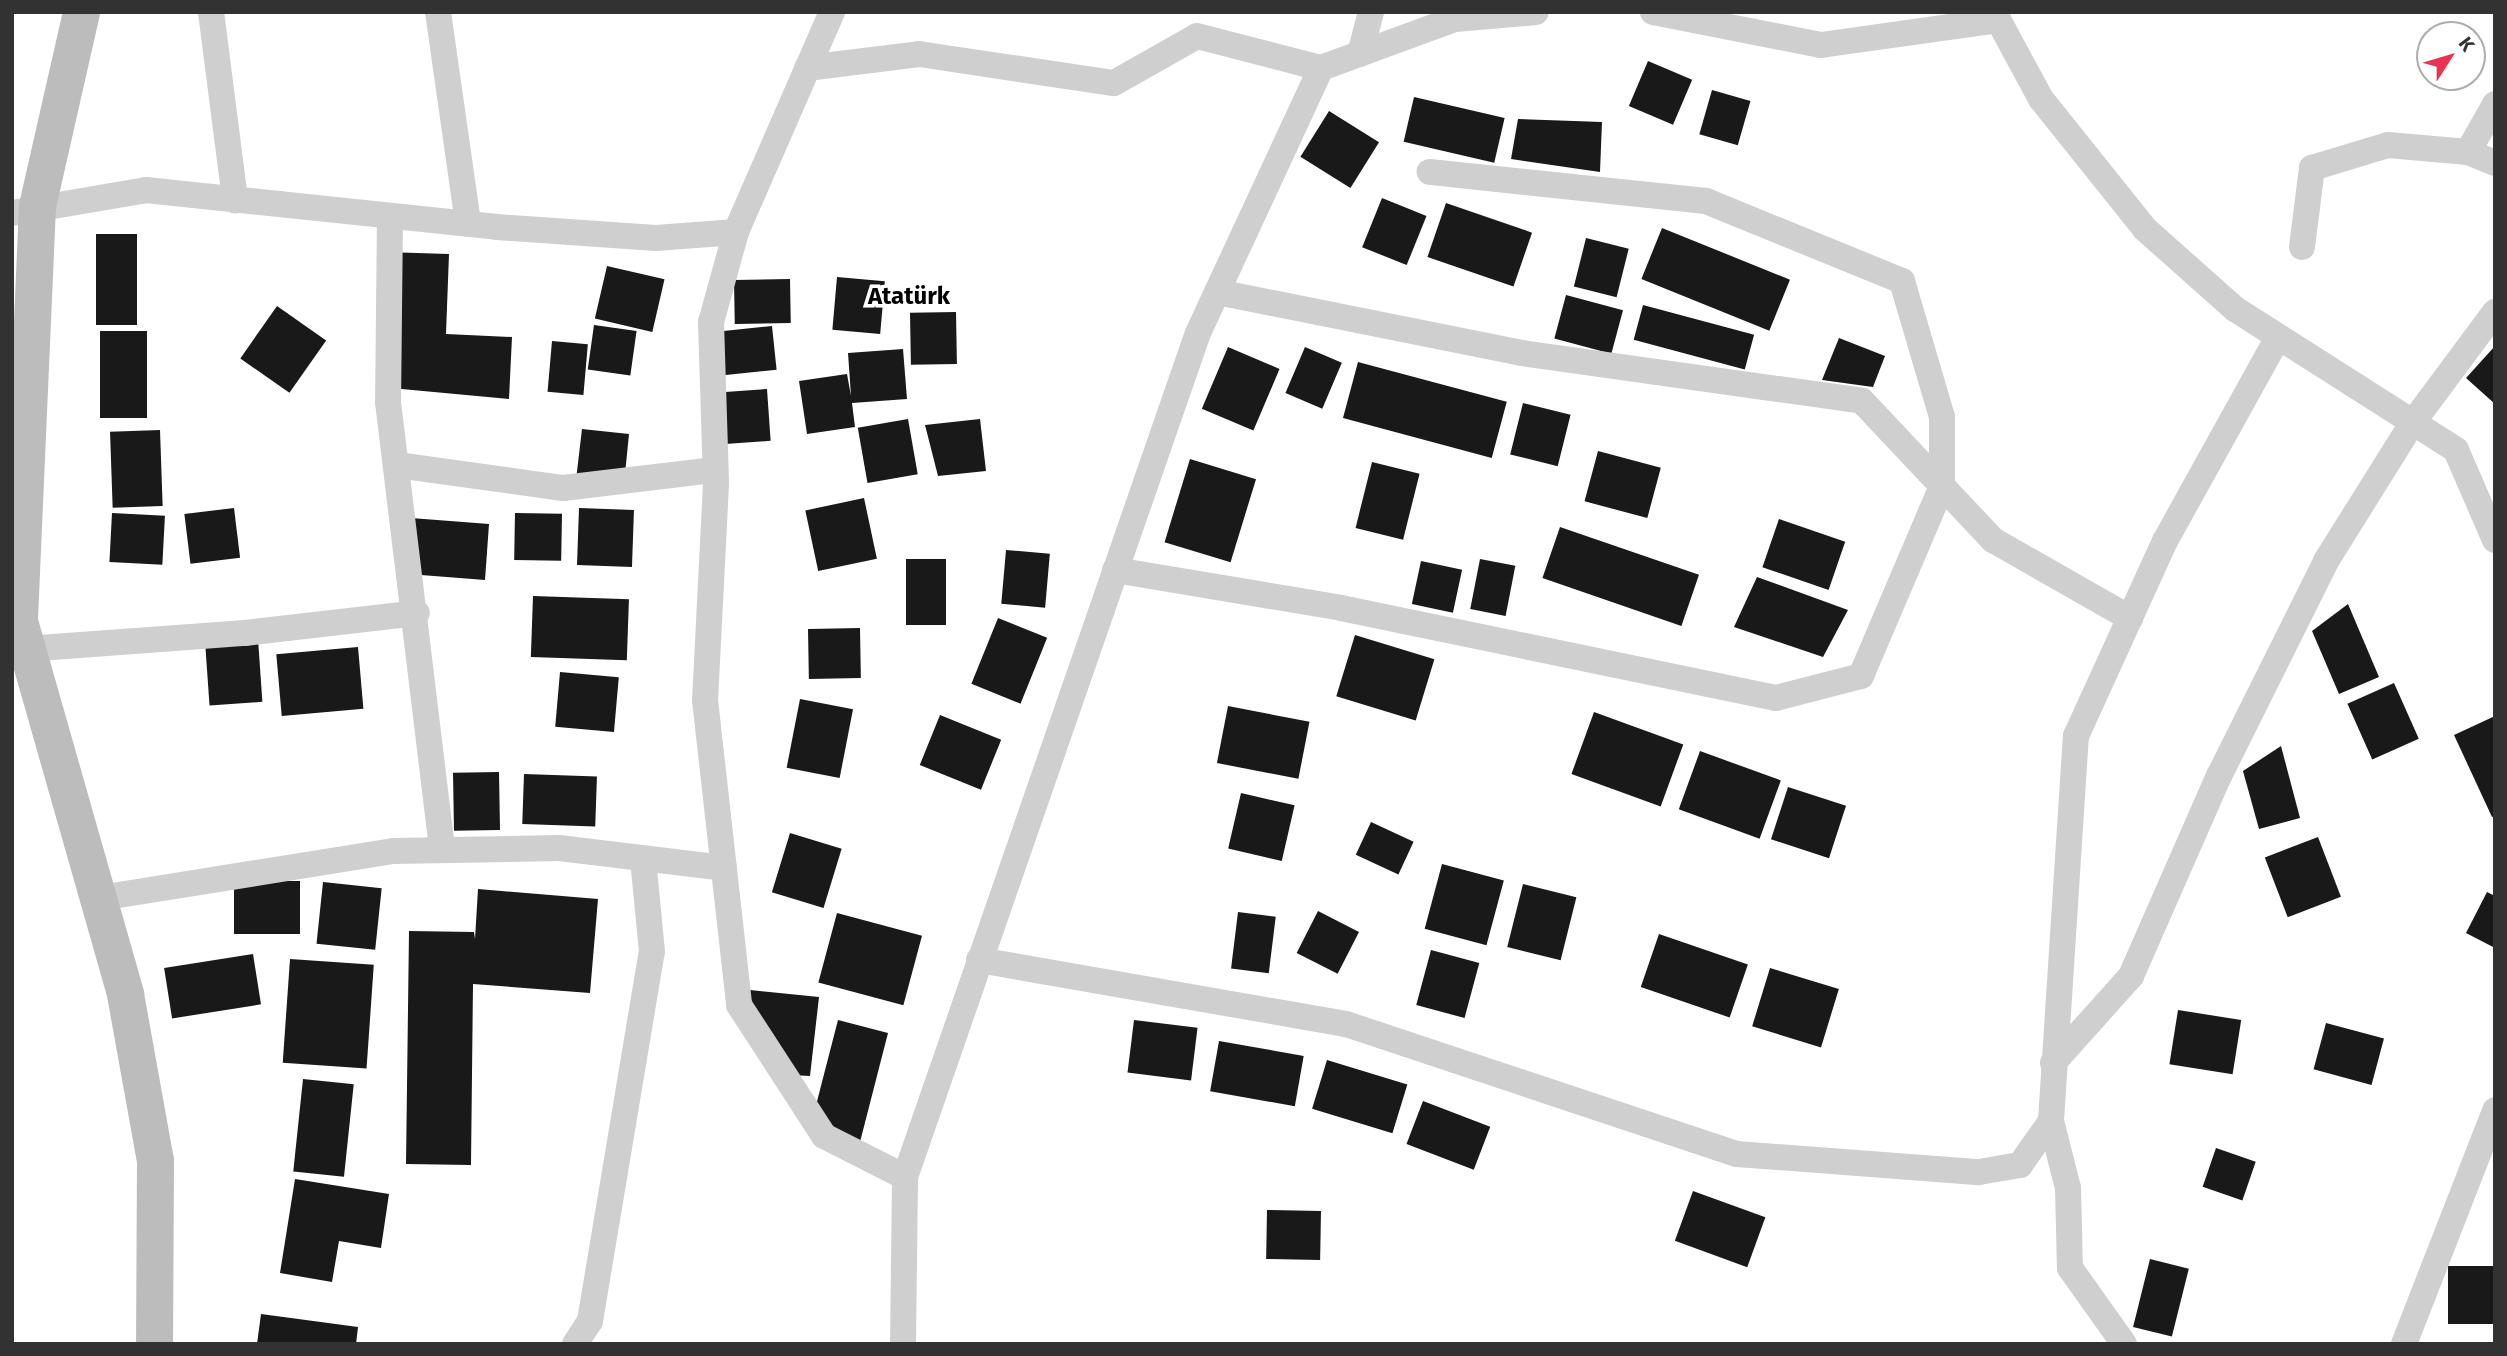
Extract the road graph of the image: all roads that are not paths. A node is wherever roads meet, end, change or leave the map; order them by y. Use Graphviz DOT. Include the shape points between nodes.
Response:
graph roads {
  1 [pos="81,12"];
  2 [pos="211,12"];
  3 [pos="438,12"];
  4 [pos="832,12"];
  5 [pos="1371,12"];
  6 [pos="1536,12"];
  7 [pos="1653,12"];
  8 [pos="1996,16"];
  9 [pos="1360,54"];
  10 [pos="807,68"];
  11 [pos="1321,68"];
  12 [pos="2495,104"];
  13 [pos="2468,152"];
  14 [pos="2495,163"];
  15 [pos="1430,172"];
  16 [pos="236,200"];
  17 [pos="25,210"];
  18 [pos="390,216"];
  19 [pos="468,224"];
  20 [pos="736,232"];
  21 [pos="2302,247"];
  22 [pos="1217,292"];
  23 [pos="2495,312"];
  24 [pos="2278,337"];
  25 [pos="2411,425"];
  26 [pos="397,465"];
  27 [pos="715,470"];
  28 [pos="1942,486"];
  29 [pos="2495,540"];
  30 [pos="1115,570"];
  31 [pos="417,613"];
  32 [pos="2130,618"];
  33 [pos="20,650"];
  34 [pos="442,850"];
  35 [pos="643,858"];
  36 [pos="724,868"];
  37 [pos="100,898"];
  38 [pos="979,960"];
  39 [pos="2053,1063"];
  40 [pos="2495,1110"];
  41 [pos="2051,1121"];
  42 [pos="905,1177"];
  43 [pos="154,1344"];
  44 [pos="575,1344"];
  45 [pos="903,1344"];
  46 [pos="2124,1344"];
  47 [pos="2404,1344"];
  1 -- 17 [label="main road"];
  2 -- 16 [label="street"];
  3 -- 19 [label="street"];
  4 -- 10 [label="street"];
  5 -- 9 [label="street"];
  6 -- 9 [label="street" via="1455,19"];
  7 -- 8 [label="street" via="1821,45"];
  8 -- 24 [label="street" via="2040,99 2145,229 2235,309"];
  9 -- 11 [label="street"];
  10 -- 11 [label="street" via="919,54 1114,83 1197,36"];
  10 -- 20 [label="street"];
  11 -- 22 [label="street"];
  12 -- 13 [label="street"];
  13 -- 14 [label="street"];
  13 -- 21 [label="street" via="2388,145 2312,168"];
  15 -- 28 [label="street" via="1706,201 1902,282 1942,416"];
  16 -- 17 [label="street" via="146,190"];
  16 -- 18 [label="street"];
  17 -- 33 [label="main road"];
  18 -- 19 [label="street"];
  18 -- 26 [label="street" via="388,402"];
  19 -- 20 [label="street" via="656,238"];
  20 -- 27 [label="street" via="710,322"];
  22 -- 28 [label="street" via="1522,353 1862,401"];
  22 -- 30 [label="street"];
  23 -- 25 [label="street"];
  24 -- 25 [label="street"];
  24 -- 32 [label="street" via="2165,541"];
  25 -- 29 [label="street" via="2456,450"];
  25 -- 39 [label="street" via="2326,561 2219,776 2131,976"];
  26 -- 27 [label="street" via="564,488"];
  26 -- 31 [label="street"];
  27 -- 36 [label="street" via="705,700"];
  28 -- 30 [label="street" via="1861,676 1776,698 1341,608"];
  28 -- 32 [label="street" via="1993,540"];
  30 -- 38 [label="street"];
  31 -- 33 [label="street"];
  31 -- 34 [label="street"];
  32 -- 39 [label="street" via="2076,736"];
  33 -- 37 [label="main road"];
  34 -- 35 [label="street" via="559,848"];
  34 -- 37 [label="street" via="393,851"];
  35 -- 36 [label="street"];
  35 -- 44 [label="street" via="652,952 590,1321"];
  36 -- 42 [label="street" via="739,1005 824,1136"];
  37 -- 43 [label="main road" via="155,1160"];
  38 -- 41 [label="street" via="1346,1024 1737,1154 1979,1172 2020,1165"];
  38 -- 42 [label="street"];
  39 -- 41 [label="street"];
  40 -- 47 [label="street"];
  41 -- 46 [label="street" via="2068,1188 2070,1269"];
  42 -- 45 [label="street"];
}
